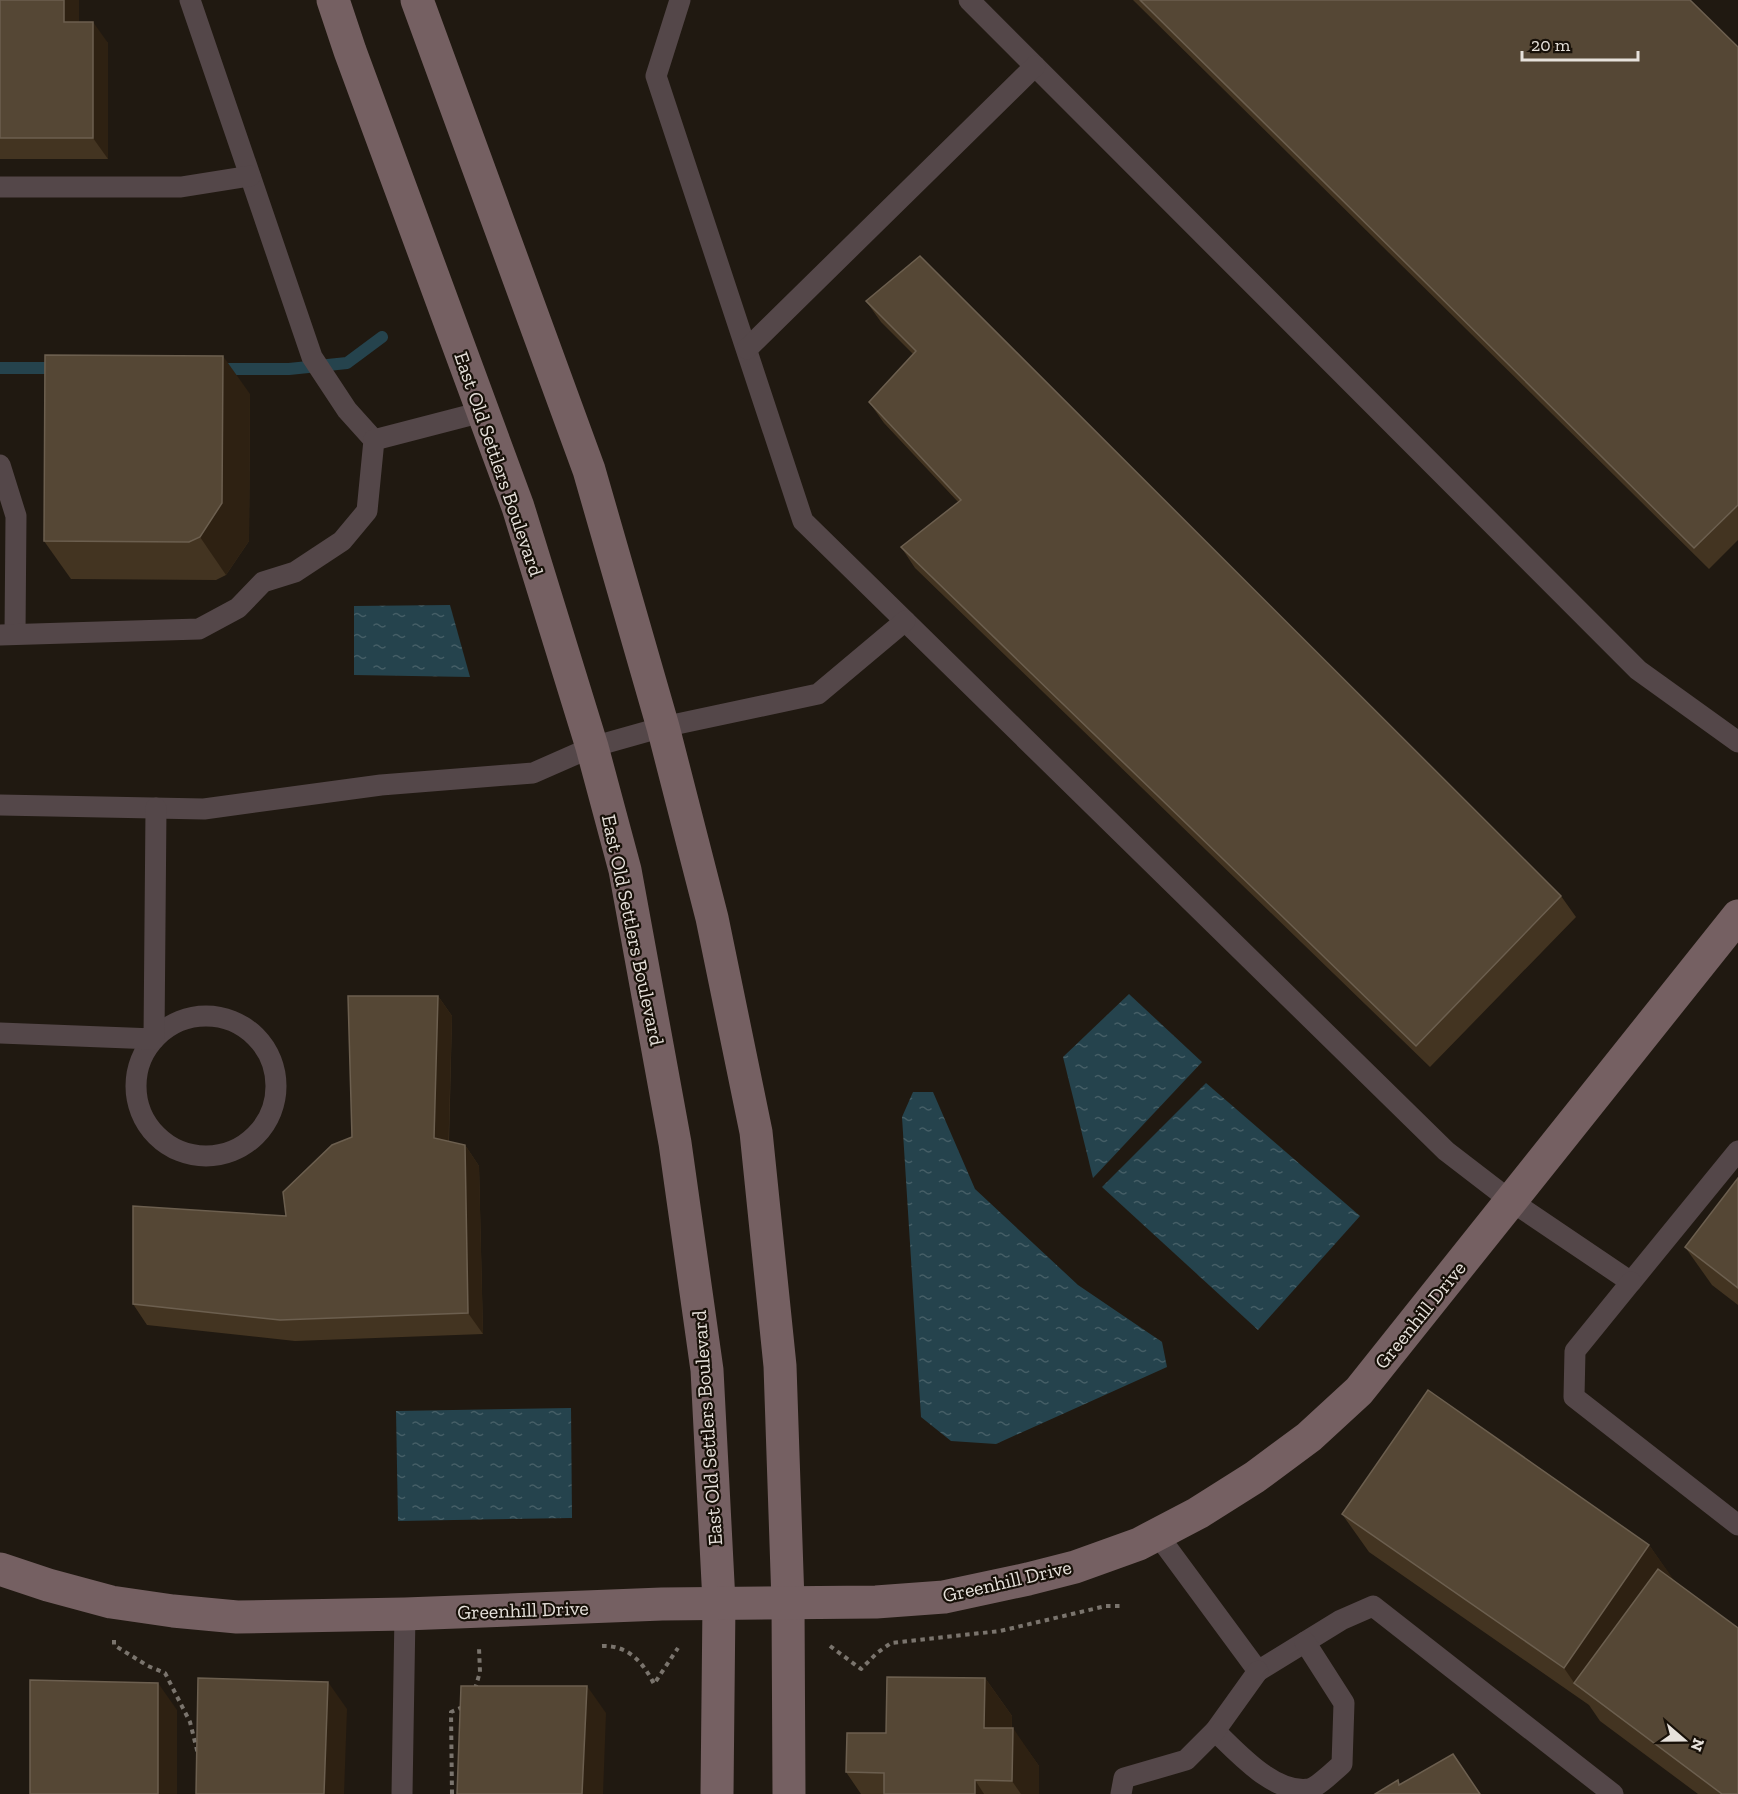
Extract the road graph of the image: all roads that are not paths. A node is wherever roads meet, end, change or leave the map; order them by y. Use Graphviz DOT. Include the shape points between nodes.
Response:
graph roads {
  1 [pos="190,0"];
  2 [pos="333,0"];
  3 [pos="417,0"];
  4 [pos="680,0"];
  5 [pos="969,0"];
  6 [pos="1035,66"];
  7 [pos="250,176"];
  8 [pos="0,187"];
  9 [pos="747,349"];
  10 [pos="482,412"];
  11 [pos="374,440"];
  12 [pos="0,465"];
  13 [pos="8,539"];
  14 [pos="905,621"];
  15 [pos="7,634"];
  16 [pos="663,727"];
  17 [pos="1738,742"];
  18 [pos="592,747"];
  19 [pos="0,805"];
  20 [pos="156,808"];
  21 [pos="1738,916"];
  22 [pos="0,1033"];
  23 [pos="154,1039"];
  24 [pos="1738,1151"];
  25 [pos="1511,1201"];
  26 [pos="1631,1282"];
  27 [pos="1738,1525"];
  28 [pos="1157,1534"];
  29 [pos="0,1569"];
  30 [pos="719,1602"];
  31 [pos="789,1602"];
  32 [pos="405,1614"];
  33 [pos="1305,1642"];
  34 [pos="1258,1671"];
  35 [pos="1215,1731"];
  36 [pos="1590,1785"];
  37 [pos="402,1794"];
  38 [pos="717,1794"];
  39 [pos="789,1794"];
  40 [pos="1121,1794"];
  41 [pos="1613,1794"];
  1 -- 7 [label="lane"];
  2 -- 10 [label="main road, East Old Settlers Boulevard"];
  3 -- 16 [label="main road" via="589,470"];
  4 -- 9 [label="lane" via="656,76"];
  5 -- 6 [label="lane"];
  6 -- 9 [label="lane"];
  6 -- 17 [label="lane" via="1638,670"];
  7 -- 8 [label="lane" via="181,187"];
  7 -- 11 [label="lane" via="312,357 347,410"];
  9 -- 14 [label="lane" via="803,521"];
  10 -- 11 [label="lane"];
  10 -- 18 [label="main road, East Old Settlers Boulevard" via="518,507"];
  11 -- 15 [label="lane" via="367,510 342,541 295,572 262,582 238,608 200,630"];
  12 -- 13 [label="lane" via="16,516"];
  13 -- 15 [label="lane"];
  14 -- 16 [label="lane" via="818,694"];
  14 -- 25 [label="lane" via="1446,1151"];
  16 -- 18 [label="lane"];
  16 -- 31 [label="main road" via="712,918 756,1132 780,1366"];
  18 -- 20 [label="lane" via="533,773 381,785 204,809"];
  18 -- 30 [label="main road, East Old Settlers Boulevard" via="625,870 675,1143 706,1370"];
  19 -- 20 [label="lane"];
  20 -- 23 [label="lane"];
  21 -- 25 [label="main road, Greenhill Drive"];
  22 -- 23 [label="lane"];
  23 -- 23 [label="lane" via="172,1024 194,1017 217,1016 239,1024 257,1038 270,1057 275,1080 274,1104 264,1125 248,1142 228,1152 205,1156 182,1152 162,1142 147,1124 138,1103 136,1081 141,1058"];
  24 -- 26 [label="lane"];
  25 -- 26 [label="lane"];
  25 -- 28 [label="main road, Greenhill Drive" via="1351,1398 1309,1437 1256,1477"];
  26 -- 27 [label="lane" via="1575,1351 1574,1396"];
  28 -- 31 [label="main road, Greenhill Drive" via="1075,1567 944,1597"];
  28 -- 34 [label="lane"];
  29 -- 32 [label="main road, Greenhill Drive" via="111,1602 173,1611 237,1617"];
  30 -- 31 [label="main road, Greenhill Drive"];
  30 -- 32 [label="main road, Greenhill Drive"];
  30 -- 38 [label="main road, East Old Settlers Boulevard"];
  31 -- 39 [label="main road"];
  32 -- 37 [label="lane"];
  33 -- 34 [label="lane"];
  33 -- 35 [label="lane" via="1344,1703 1342,1764 1311,1790 1285,1790 1259,1773"];
  33 -- 36 [label="lane" via="1373,1606"];
  34 -- 35 [label="lane"];
  35 -- 40 [label="lane" via="1186,1760 1124,1778"];
  36 -- 41 [label="lane"];
}
